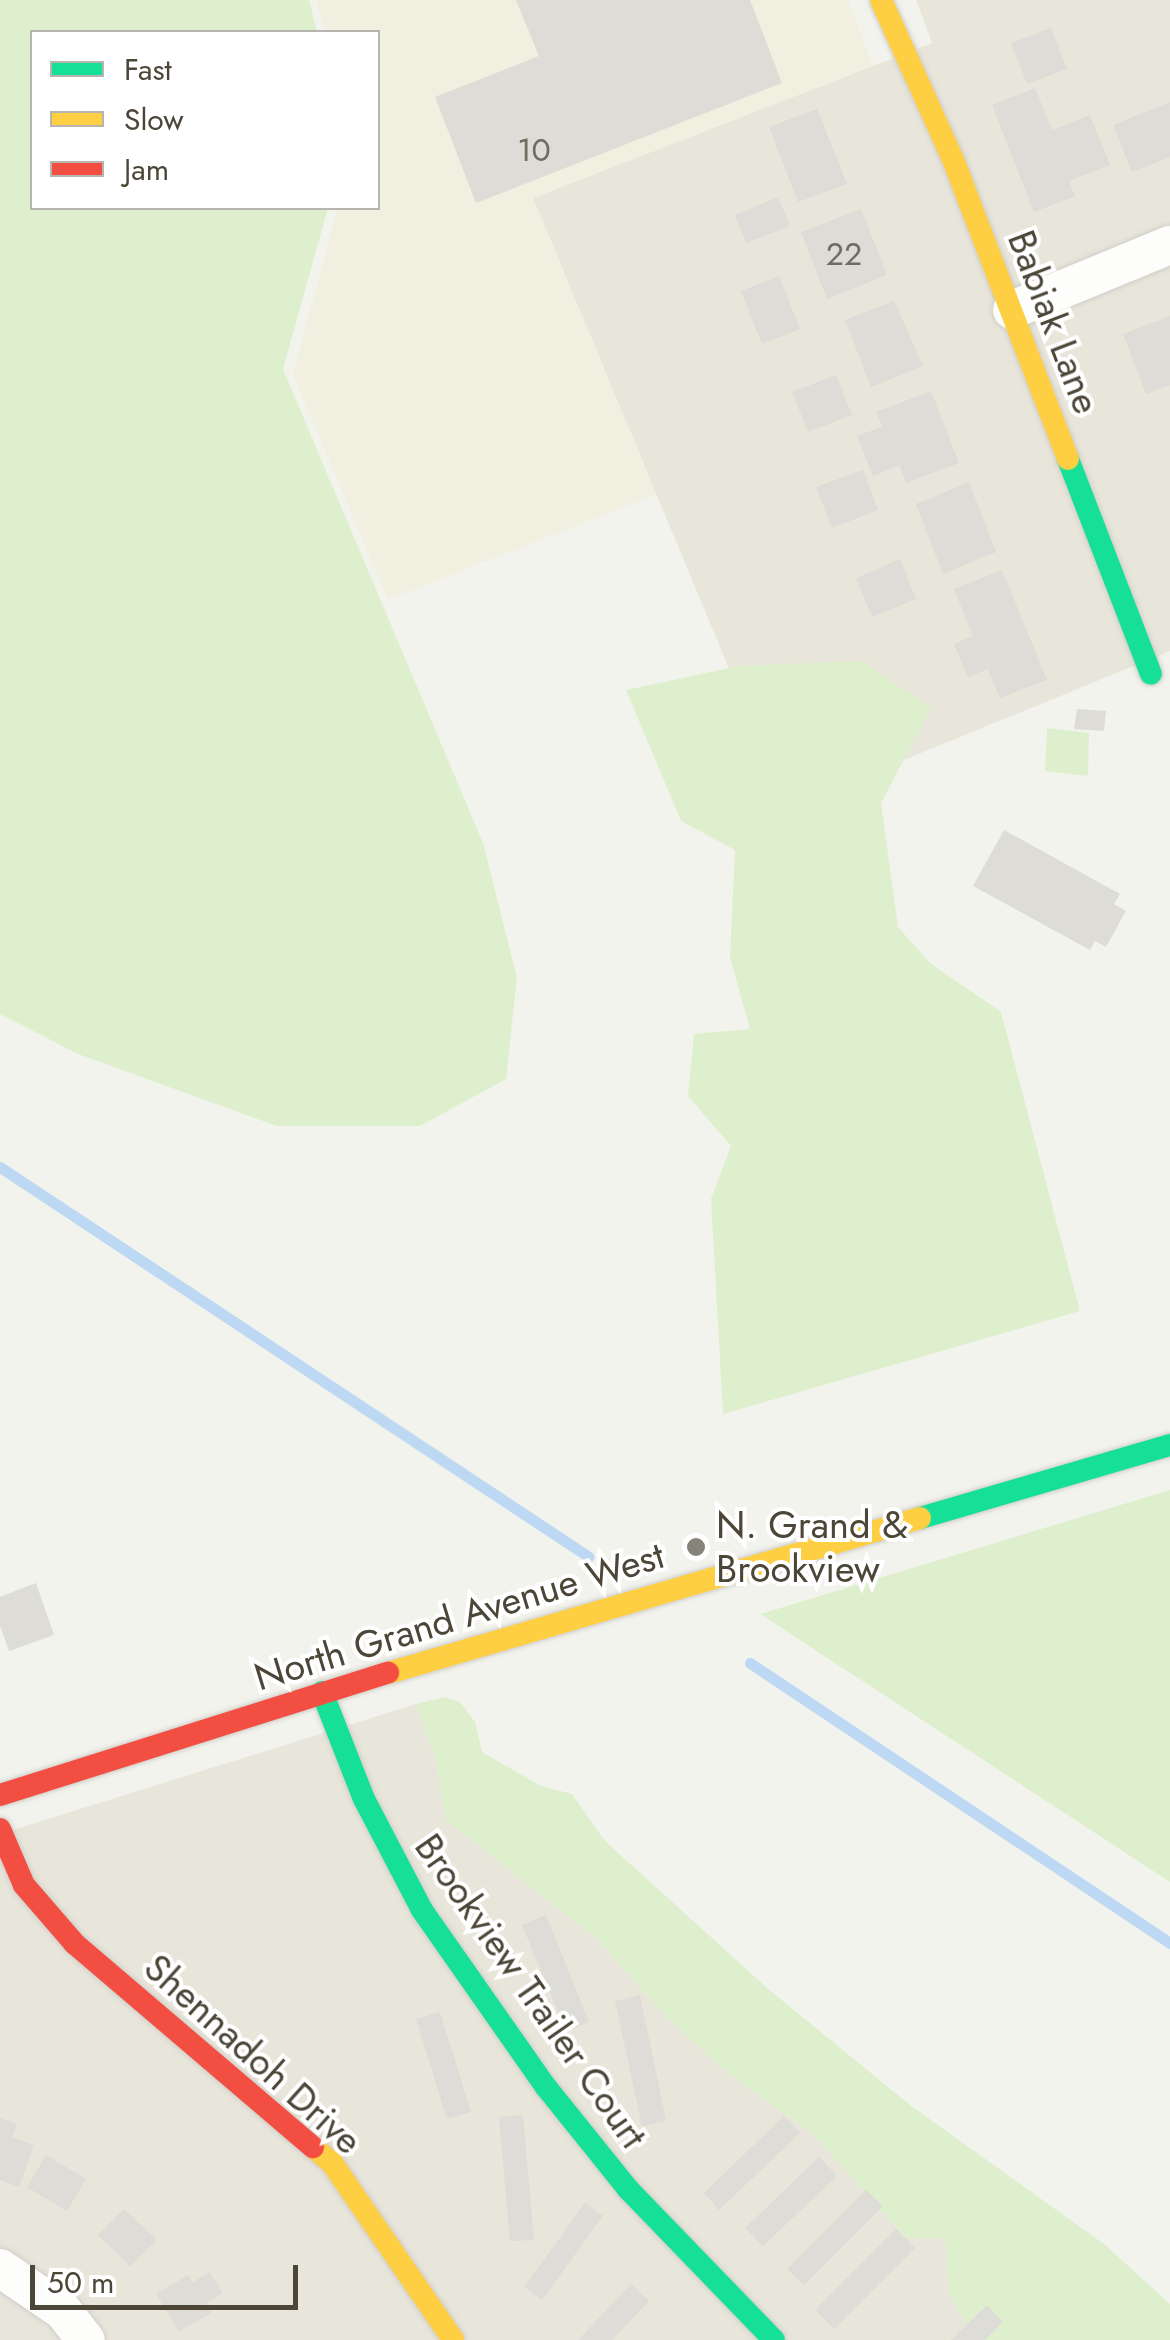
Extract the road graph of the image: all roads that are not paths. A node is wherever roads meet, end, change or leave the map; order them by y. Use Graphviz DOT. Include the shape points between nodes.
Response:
graph roads {
  1 [pos="882,0"];
  2 [pos="1170,245"];
  3 [pos="1012,310"];
  4 [pos="1151,674"];
  5 [pos="1170,1445"];
  6 [pos="322,1692"];
  7 [pos="0,1795"];
  8 [pos="0,1828"];
  9 [pos="0,2268"];
  10 [pos="86,2340"];
  11 [pos="453,2340"];
  12 [pos="774,2340"];
  1 -- 3 [label="street, Babiak Lane"];
  2 -- 3 [label="street"];
  3 -- 4 [label="street, Babiak Lane"];
  5 -- 6 [label="street, North Grand Avenue West"];
  6 -- 7 [label="street, North Grand Avenue West"];
  6 -- 12 [label="street, Brookview Trailer Court" via="364,1799 422,1910 546,2087 628,2189"];
  8 -- 11 [label="street, Shennadoh Drive" via="24,1885 75,1944 332,2163"];
  9 -- 10 [label="street" via="63,2311"];
}
